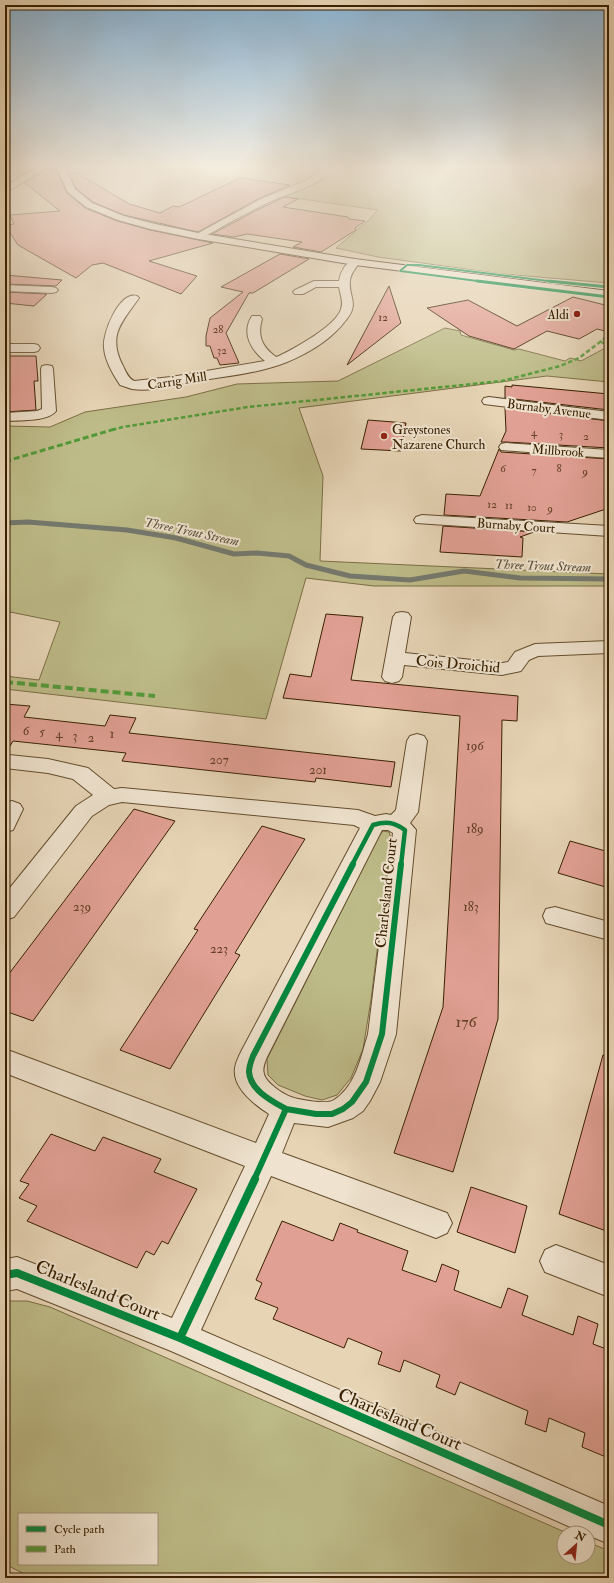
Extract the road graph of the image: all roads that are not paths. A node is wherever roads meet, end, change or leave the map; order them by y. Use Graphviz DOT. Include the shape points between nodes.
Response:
graph roads {
  1 [pos="221,240"];
  2 [pos="355,262"];
  3 [pos="343,284"];
  4 [pos="10,288"];
  5 [pos="52,290"];
  6 [pos="609,294"];
  7 [pos="5,296"];
  8 [pos="321,296"];
  9 [pos="133,298"];
  10 [pos="256,319"];
  11 [pos="5,348"];
  12 [pos="34,348"];
  13 [pos="274,361"];
  14 [pos="47,369"];
  15 [pos="489,401"];
  16 [pos="609,416"];
  17 [pos="5,417"];
  18 [pos="506,447"];
  19 [pos="609,454"];
  20 [pos="422,520"];
  21 [pos="609,531"];
  22 [pos="402,617"];
  23 [pos="609,647"];
  24 [pos="396,658"];
  25 [pos="392,677"];
  26 [pos="417,741"];
  27 [pos="9,762"];
  28 [pos="108,796"];
  29 [pos="385,824"];
  30 [pos="5,911"];
  31 [pos="555,916"];
  32 [pos="609,931"];
  33 [pos="5,1060"];
  34 [pos="286,1108"];
  35 [pos="264,1159"];
  36 [pos="436,1223"];
  37 [pos="556,1261"];
  38 [pos="5,1275"];
  39 [pos="609,1281"];
  40 [pos="180,1338"];
  41 [pos="609,1525"];
  1 -- 2 [label="street"];
  2 -- 3 [label="street"];
  2 -- 6 [label="street" via="465,278"];
  3 -- 8 [label="street" via="314,284 295,291"];
  3 -- 13 [label="street, Carrig Mill" via="349,306 343,317 322,337"];
  4 -- 5 [label="street"];
  4 -- 7 [label="street"];
  9 -- 13 [label="street, Carrig Mill" via="121,311 109,340 111,356 125,382 145,385 261,366"];
  10 -- 13 [label="street" via="253,332 256,343 261,352"];
  11 -- 12 [label="street"];
  14 -- 17 [label="street" via="49,411 39,415"];
  15 -- 16 [label="street, Burnaby Avenue"];
  18 -- 19 [label="street, Millbrook"];
  20 -- 21 [label="street, Burnaby Court"];
  22 -- 24 [label="street, Cois Droichid"];
  23 -- 24 [label="street, Cois Droichid" via="535,650 522,656 514,667 502,669"];
  24 -- 25 [label="street, Cois Droichid"];
  26 -- 29 [label="street, Charlesland Court" via="407,812"];
  27 -- 28 [label="street" via="48,766 80,773"];
  28 -- 29 [label="street, Charlesland Court" via="122,795 358,818"];
  28 -- 30 [label="street, Charlesland Court" via="84,811"];
  29 -- 34 [label="street, Charlesland Court" via="252,1061 249,1071 254,1086 275,1103"];
  29 -- 34 [label="street, Charlesland Court" via="405,830 382,1034 372,1066 363,1088 350,1106 331,1115"];
  31 -- 32 [label="street"];
  33 -- 35 [label="street"];
  34 -- 35 [label="street"];
  35 -- 36 [label="street"];
  35 -- 40 [label="street"];
  37 -- 39 [label="street"];
  38 -- 40 [label="street, Charlesland Court" via="17,1273"];
  40 -- 41 [label="street, Charlesland Court"];
}
